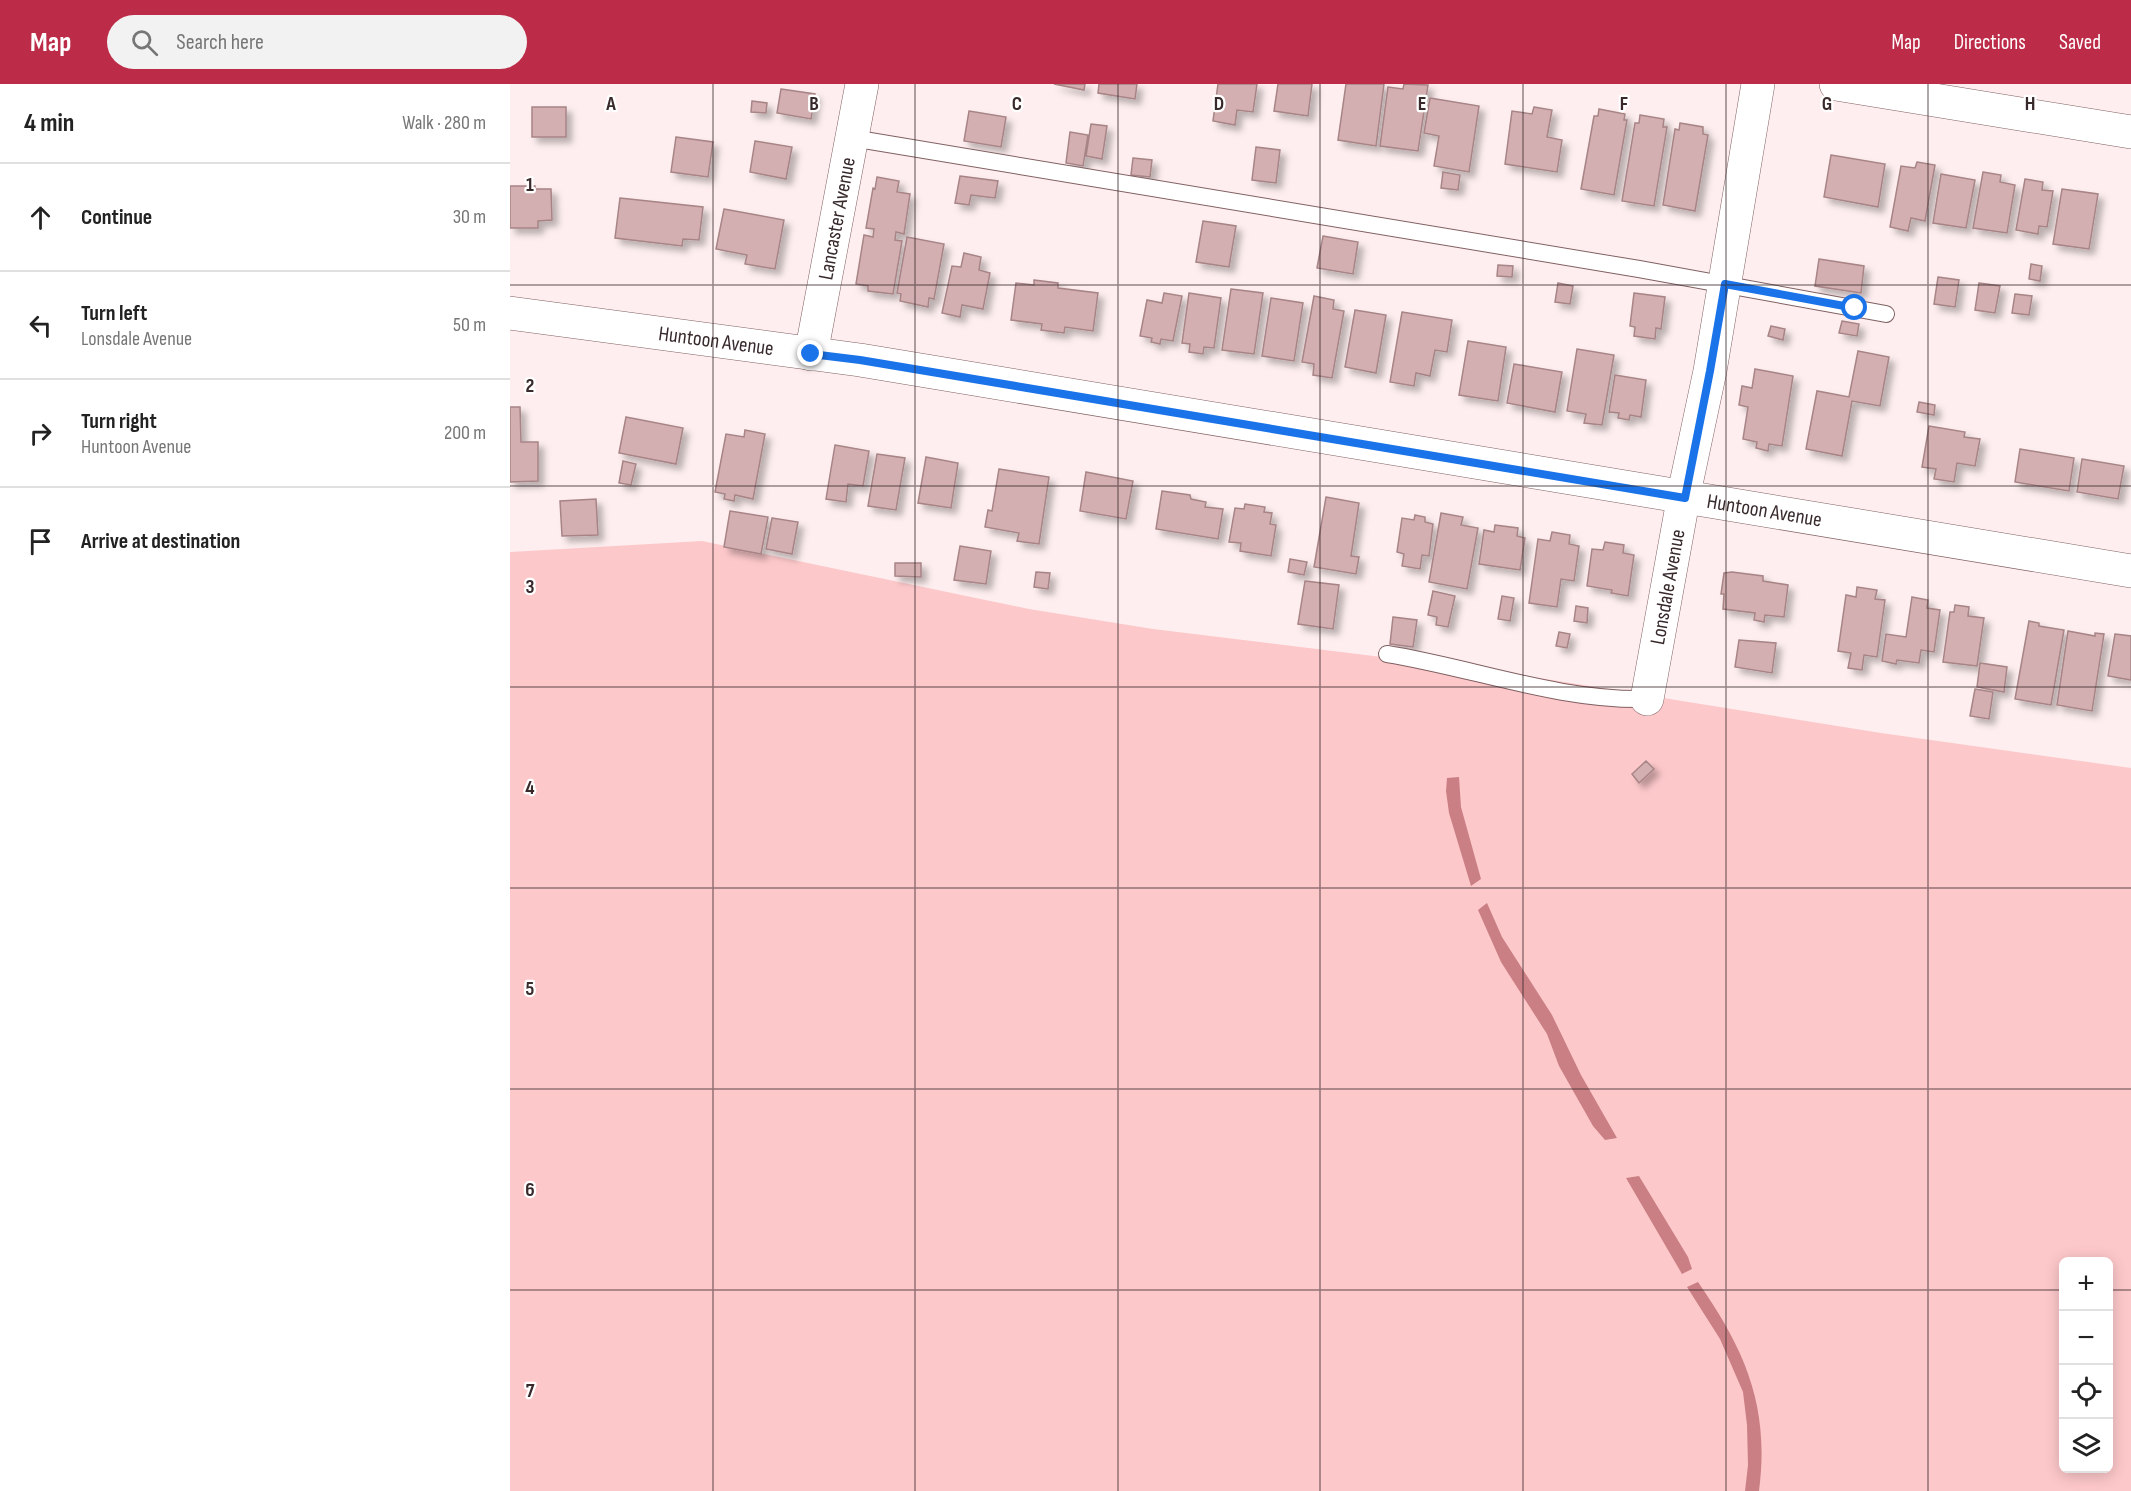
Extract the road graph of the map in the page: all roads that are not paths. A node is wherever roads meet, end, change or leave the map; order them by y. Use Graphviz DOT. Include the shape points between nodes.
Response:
graph roads {
  1 [pos="862,84"];
  2 [pos="1758,84"];
  3 [pos="1836,84"];
  4 [pos="2131,132"];
  5 [pos="852,138"];
  6 [pos="1725,284"];
  7 [pos="510,313"];
  8 [pos="1886,314"];
  9 [pos="811,354"];
  10 [pos="1685,498"];
  11 [pos="2131,571"];
  12 [pos="1387,654"];
  13 [pos="1647,699"];
  1 -- 5 [label="street, Lancaster Avenue"];
  2 -- 6 [label="street, Lonsdale Avenue"];
  3 -- 4 [label="street"];
  5 -- 6 [label="lane"];
  5 -- 9 [label="street, Lancaster Avenue"];
  6 -- 8 [label="lane"];
  6 -- 10 [label="street, Lonsdale Avenue"];
  7 -- 9 [label="street, Huntoon Avenue"];
  9 -- 10 [label="street, Huntoon Avenue"];
  10 -- 11 [label="street, Huntoon Avenue"];
  10 -- 13 [label="street, Lonsdale Avenue"];
  12 -- 13 [label="lane" via="1579,695"];
}
